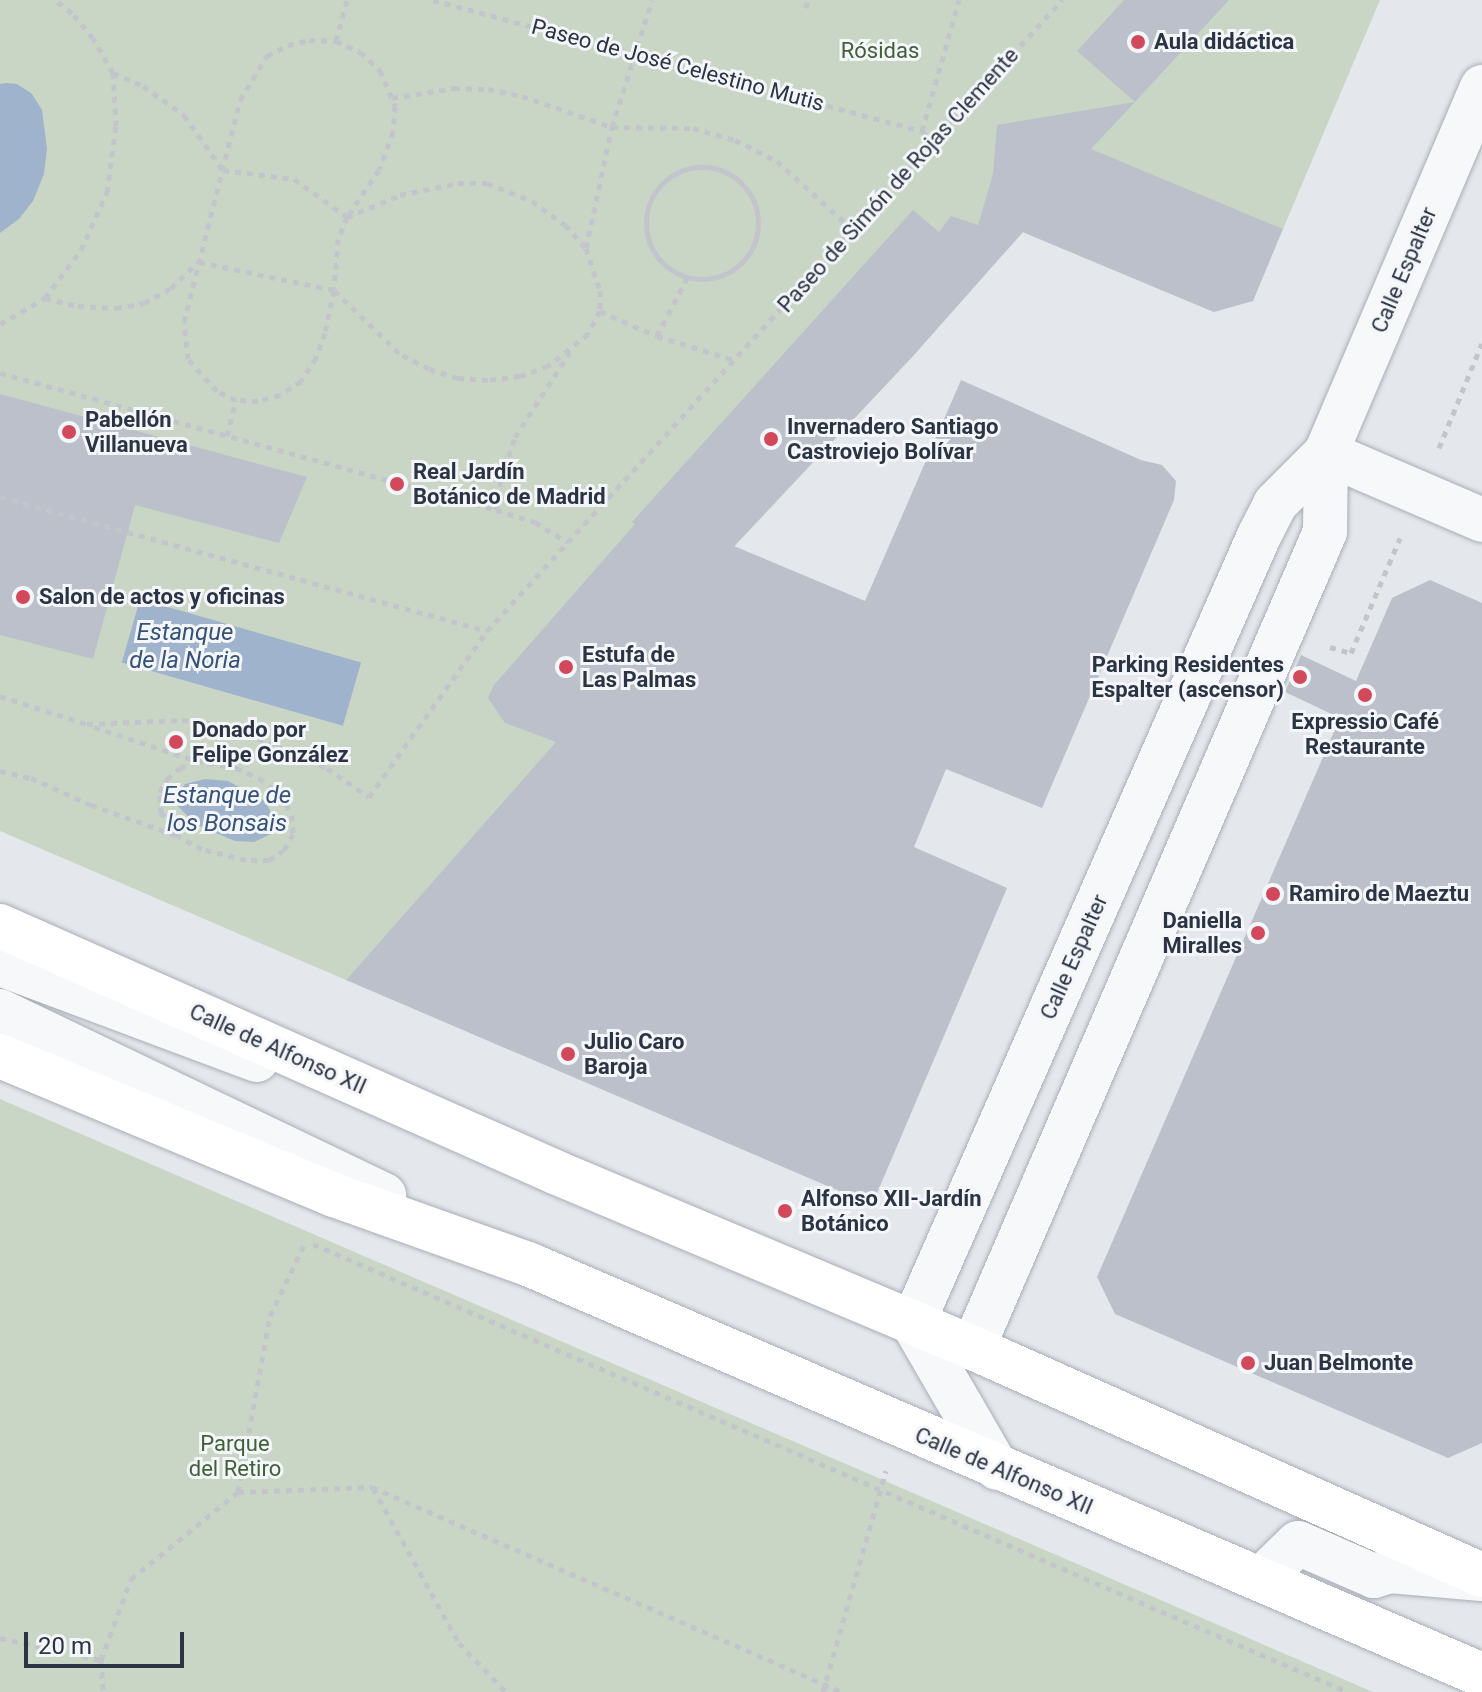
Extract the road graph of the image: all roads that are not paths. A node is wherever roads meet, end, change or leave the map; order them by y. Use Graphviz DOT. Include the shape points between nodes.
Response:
graph roads {
  1 [pos="1482,87"];
  2 [pos="1326,453"];
  3 [pos="1482,520"];
  4 [pos="0,926"];
  5 [pos="0,964"];
  6 [pos="0,1011"];
  7 [pos="0,1056"];
  8 [pos="555,1172"];
  9 [pos="528,1264"];
  10 [pos="913,1323"];
  11 [pos="973,1348"];
  12 [pos="997,1468"];
  13 [pos="1482,1577"];
  14 [pos="1262,1578"];
  15 [pos="1482,1675"];
  1 -- 2 [label="street, Calle Espalter"];
  2 -- 3 [label="street"];
  2 -- 10 [label="street, Calle Espalter" via="1275,504 1259,536"];
  2 -- 11 [label="street, Calle Espalter" via="1325,532"];
  4 -- 8 [label="main road, Calle de Alfonso XII"];
  5 -- 8 [label="street, Calle de Alfonso XII"];
  6 -- 9 [label="street, Calle de Alfonso XII"];
  7 -- 9 [label="main road, Calle de Alfonso XII" via="334,1195"];
  8 -- 10 [label="main road, Calle de Alfonso XII"];
  9 -- 12 [label="main road, Calle de Alfonso XII"];
  10 -- 11 [label="main road, Calle de Alfonso XII"];
  10 -- 12 [label="street"];
  11 -- 13 [label="main road, Calle de Alfonso XII"];
  12 -- 14 [label="main road, Calle de Alfonso XII"];
  13 -- 14 [label="street" via="1390,1571 1374,1576 1298,1543"];
  14 -- 15 [label="main road, Calle de Alfonso XII"];
}
